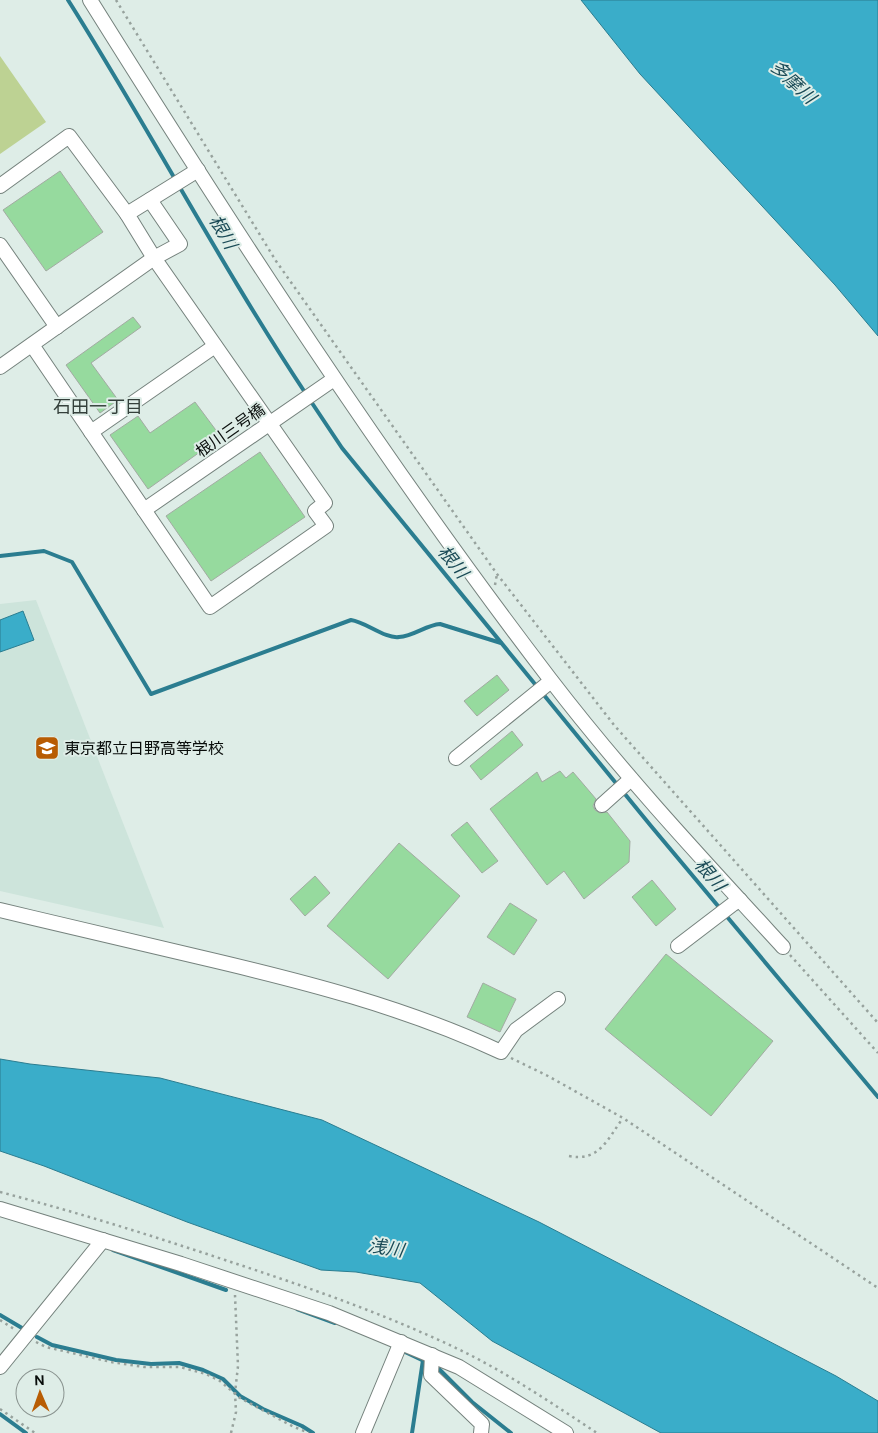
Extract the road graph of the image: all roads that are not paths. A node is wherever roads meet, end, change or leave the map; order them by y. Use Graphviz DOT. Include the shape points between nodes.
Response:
graph roads {
  1 [pos="90,0"];
  2 [pos="192,173"];
  3 [pos="0,186"];
  4 [pos="150,200"];
  5 [pos="127,214"];
  6 [pos="0,244"];
  7 [pos="154,258"];
  8 [pos="58,327"];
  9 [pos="32,345"];
  10 [pos="215,346"];
  11 [pos="0,367"];
  12 [pos="334,379"];
  13 [pos="270,424"];
  14 [pos="91,432"];
  15 [pos="144,510"];
  16 [pos="547,684"];
  17 [pos="456,758"];
  18 [pos="629,782"];
  19 [pos="606,801"];
  20 [pos="734,904"];
  21 [pos="0,910"];
  22 [pos="678,946"];
  23 [pos="783,946"];
  24 [pos="558,1000"];
  25 [pos="0,1209"];
  26 [pos="103,1240"];
  27 [pos="401,1342"];
  28 [pos="432,1355"];
  29 [pos="0,1367"];
  30 [pos="363,1433"];
  31 [pos="481,1433"];
  32 [pos="566,1433"];
  1 -- 2 [label="street"];
  2 -- 4 [label="street"];
  2 -- 12 [label="street"];
  3 -- 5 [label="street" via="68,136"];
  4 -- 5 [label="street"];
  4 -- 7 [label="street" via="180,244"];
  5 -- 7 [label="street"];
  6 -- 8 [label="street"];
  7 -- 8 [label="street"];
  7 -- 10 [label="street"];
  8 -- 9 [label="street"];
  9 -- 11 [label="street"];
  9 -- 14 [label="street"];
  10 -- 13 [label="street"];
  10 -- 14 [label="street"];
  12 -- 13 [label="street, 根川三号橋"];
  12 -- 16 [label="street"];
  13 -- 15 [label="street, 根川三号橋"];
  13 -- 15 [label="street" via="325,503 315,511 326,526 218,601 210,606"];
  14 -- 15 [label="street"];
  16 -- 17 [label="street"];
  16 -- 18 [label="street"];
  18 -- 19 [label="street"];
  18 -- 20 [label="street"];
  20 -- 22 [label="street"];
  20 -- 23 [label="street"];
  21 -- 24 [label="street" via="318,986 416,1017 501,1052 516,1030"];
  25 -- 26 [label="street"];
  26 -- 27 [label="street" via="329,1313"];
  26 -- 29 [label="street"];
  27 -- 28 [label="street"];
  27 -- 30 [label="street"];
  28 -- 31 [label="street" via="431,1375 482,1424"];
  28 -- 32 [label="street" via="479,1379"];
}
